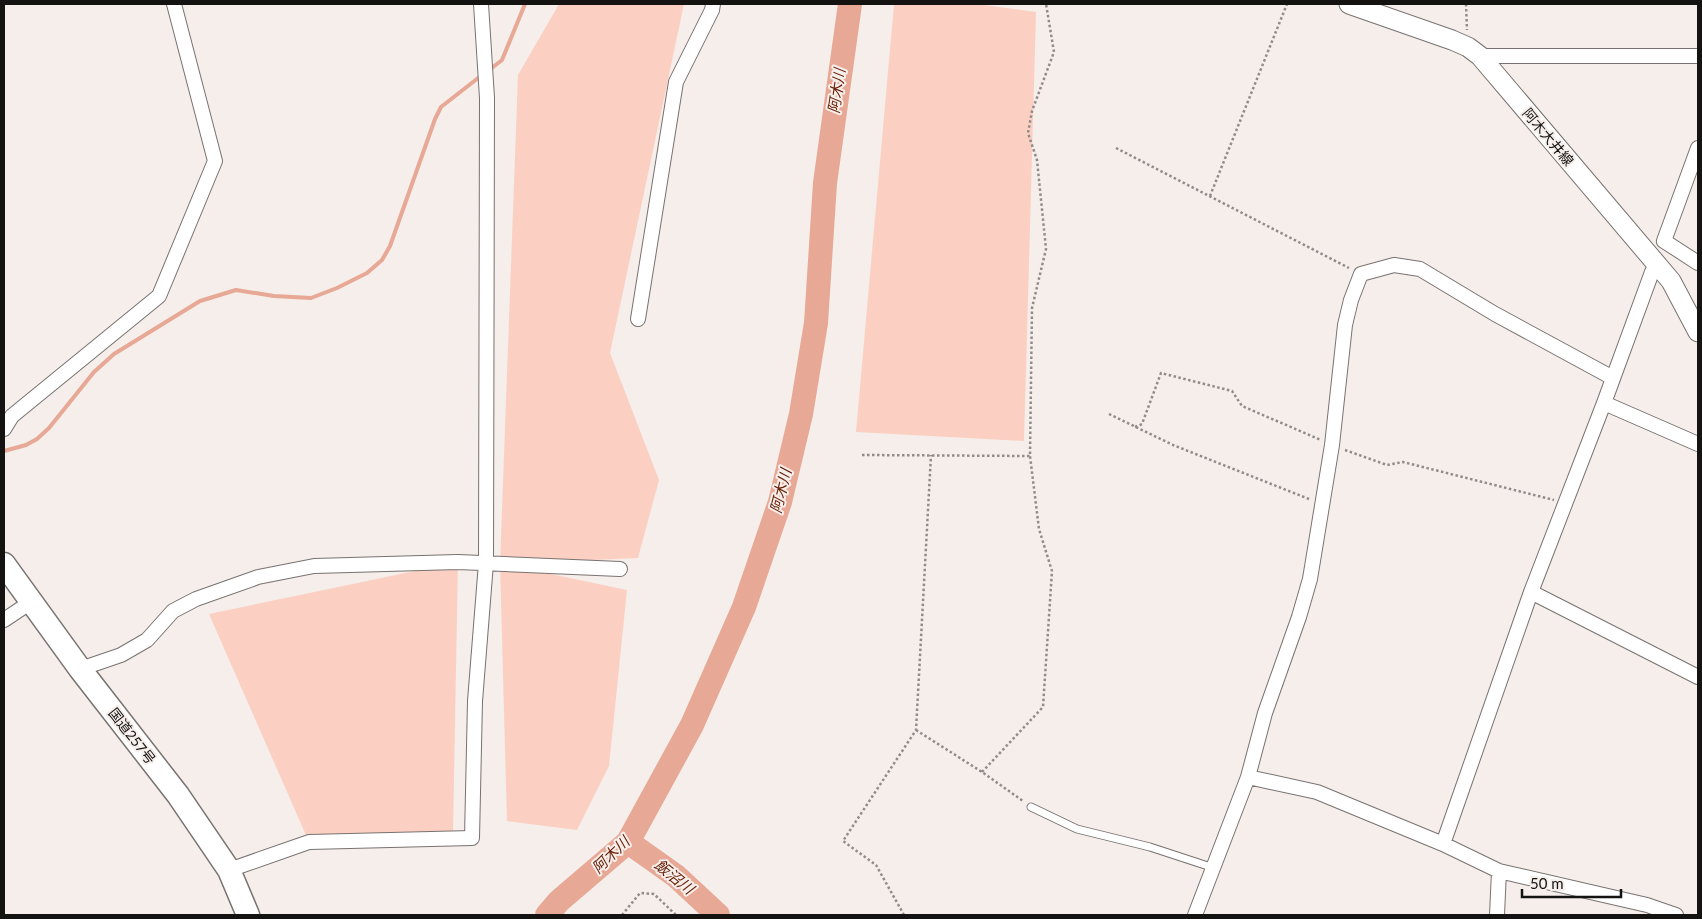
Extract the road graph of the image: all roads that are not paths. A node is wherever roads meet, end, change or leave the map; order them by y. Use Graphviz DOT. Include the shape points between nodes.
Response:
graph roads {
  1 [pos="174,4"];
  2 [pos="481,4"];
  3 [pos="712,4"];
  4 [pos="1349,4"];
  5 [pos="1474,51"];
  6 [pos="1698,56"];
  7 [pos="1698,148"];
  8 [pos="1698,263"];
  9 [pos="1656,265"];
  10 [pos="638,318"];
  11 [pos="1698,332"];
  12 [pos="1613,378"];
  13 [pos="1604,403"];
  14 [pos="4,428"];
  15 [pos="1698,444"];
  16 [pos="486,563"];
  17 [pos="4,564"];
  18 [pos="620,569"];
  19 [pos="1530,592"];
  20 [pos="31,602"];
  21 [pos="4,620"];
  22 [pos="80,668"];
  23 [pos="1698,677"];
  24 [pos="1248,777"];
  25 [pos="1031,807"];
  26 [pos="1443,844"];
  27 [pos="1215,868"];
  28 [pos="229,870"];
  29 [pos="1499,871"];
  30 [pos="248,915"];
  31 [pos="1196,915"];
  32 [pos="1498,915"];
  33 [pos="1676,915"];
  1 -- 14 [label="street" via="215,161 159,296 12,416"];
  2 -- 16 [label="street" via="487,98"];
  3 -- 10 [label="street" via="712,10 676,82"];
  4 -- 5 [label="main road"];
  5 -- 6 [label="street"];
  5 -- 9 [label="main road, 阿木大井線"];
  7 -- 8 [label="street" via="1664,241"];
  9 -- 11 [label="main road, 阿木大井線" via="1677,289"];
  9 -- 12 [label="street"];
  12 -- 13 [label="street"];
  12 -- 24 [label="street" via="1420,269 1394,265 1361,274 1346,325 1332,445 1310,580 1265,713"];
  13 -- 15 [label="street"];
  13 -- 19 [label="street"];
  16 -- 18 [label="street"];
  16 -- 22 [label="street" via="314,566 258,577 196,599 173,612 147,640 121,656"];
  16 -- 28 [label="street" via="476,701 472,838 309,842"];
  17 -- 20 [label="highway, 国道257号"];
  19 -- 23 [label="street"];
  19 -- 26 [label="street"];
  20 -- 21 [label="street"];
  20 -- 22 [label="highway, 国道257号"];
  22 -- 28 [label="highway, 国道257号" via="178,796"];
  24 -- 26 [label="street" via="1317,792"];
  24 -- 27 [label="street"];
  25 -- 27 [label="lane" via="1077,829 1150,847"];
  26 -- 29 [label="street"];
  27 -- 31 [label="street"];
  28 -- 30 [label="highway, 国道257号"];
  29 -- 32 [label="street"];
  29 -- 33 [label="street"];
}
